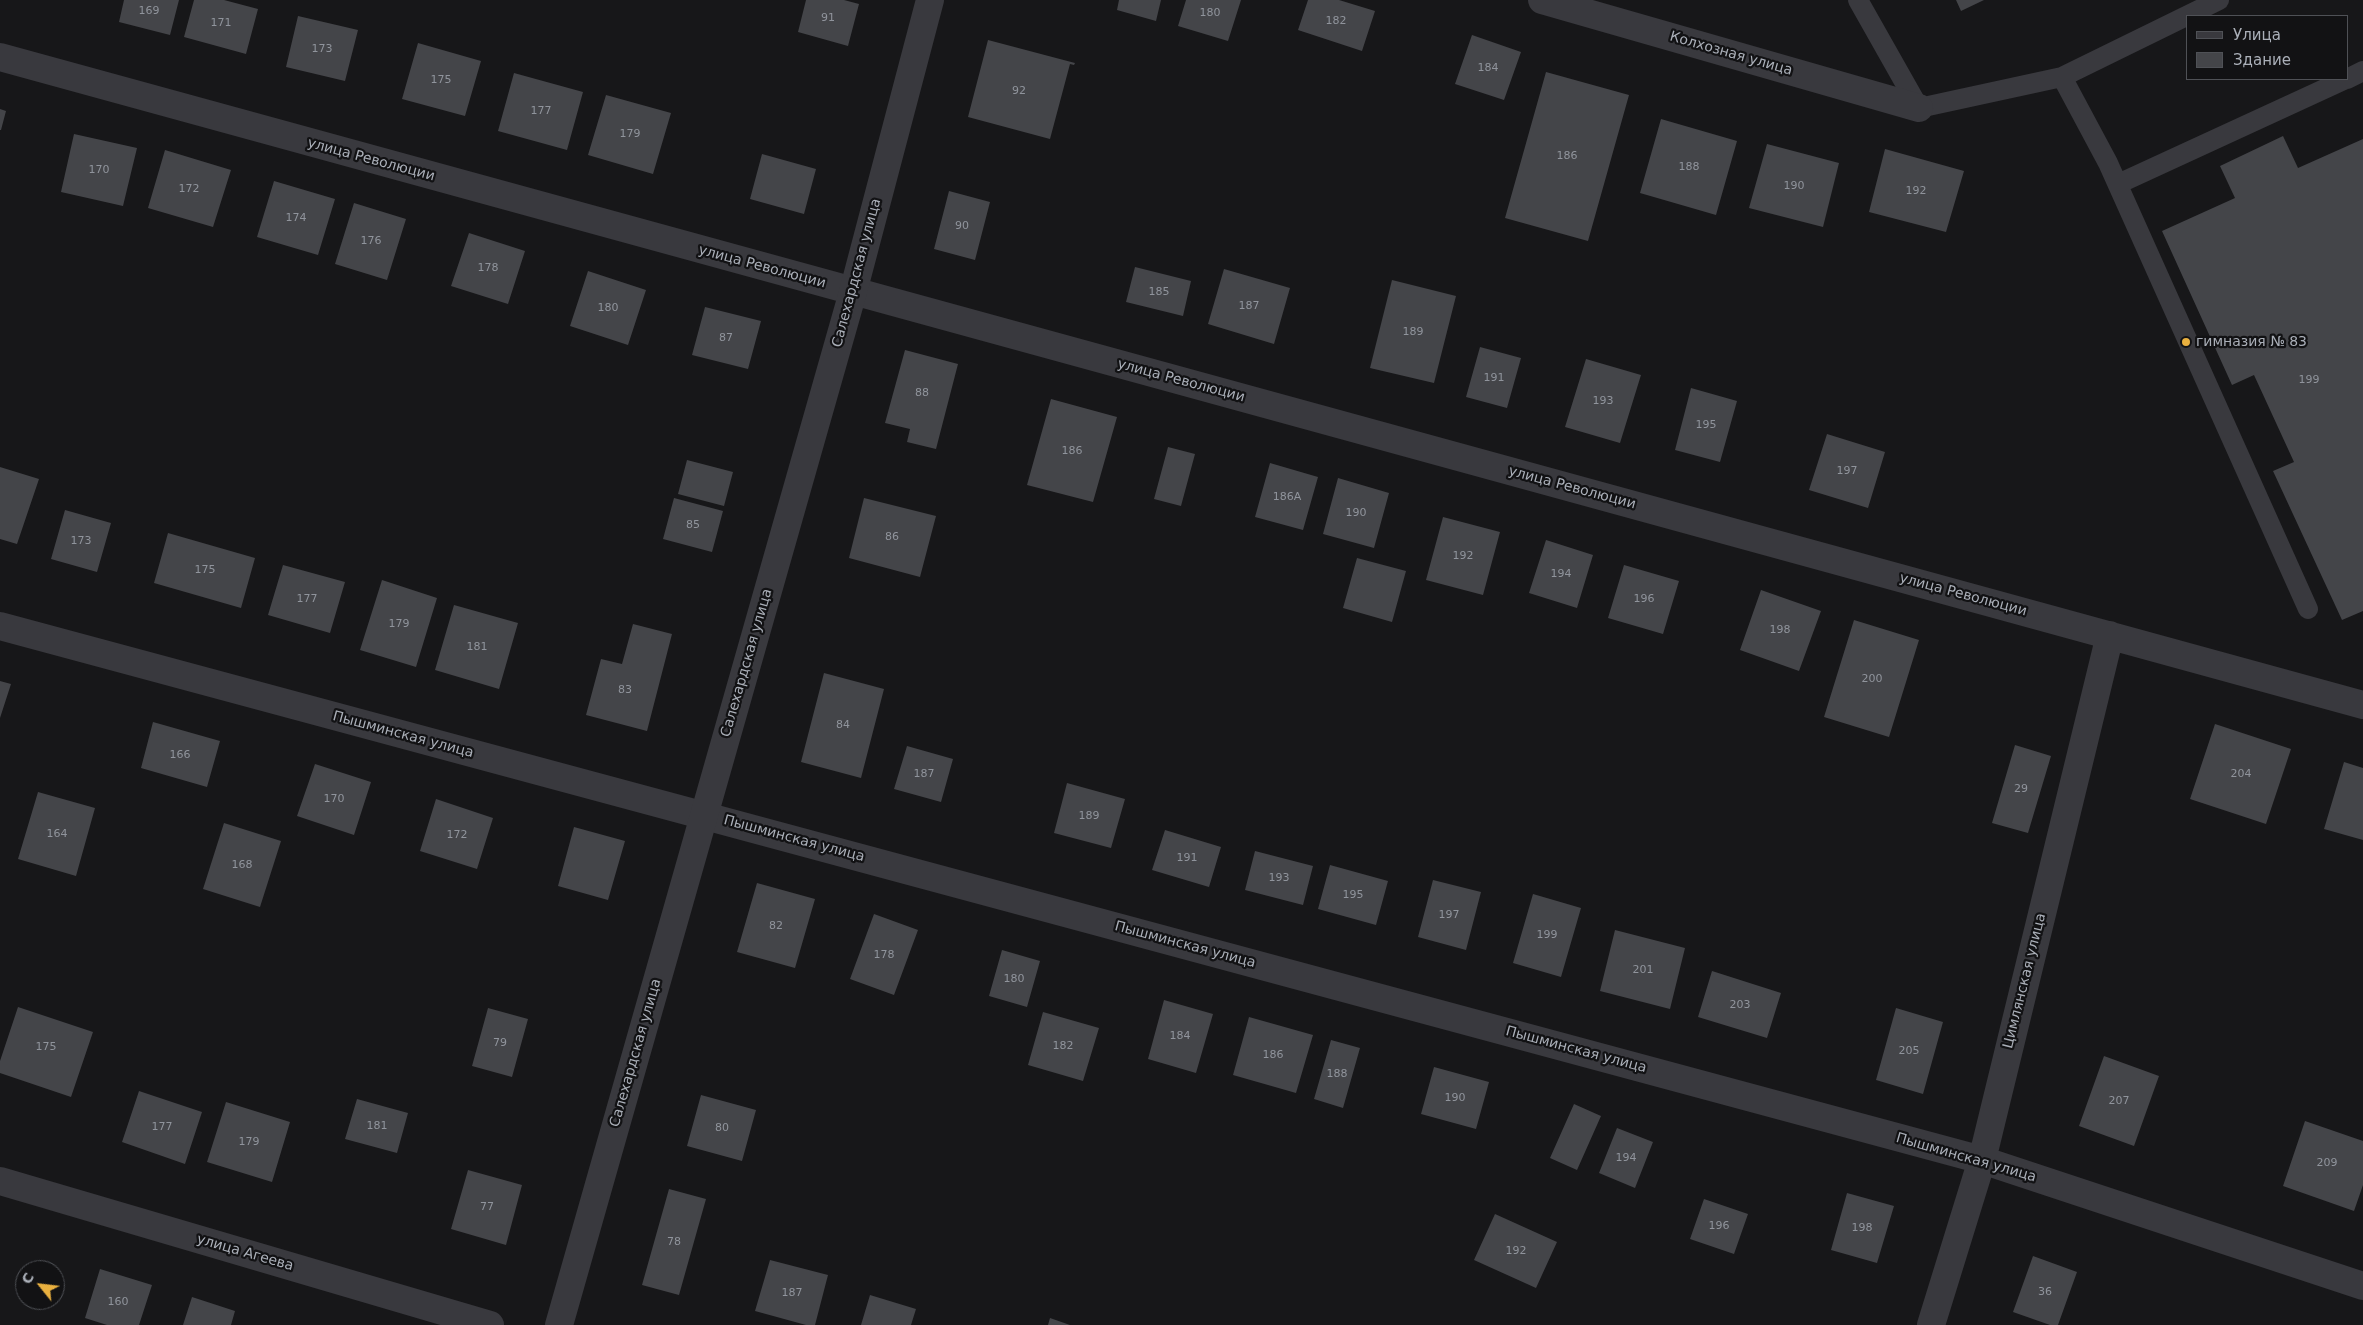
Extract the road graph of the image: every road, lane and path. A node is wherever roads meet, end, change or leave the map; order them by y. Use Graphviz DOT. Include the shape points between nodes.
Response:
graph roads {
  1 [pos="930,0"];
  2 [pos="1542,0"];
  3 [pos="1858,0"];
  4 [pos="2219,0"];
  5 [pos="2188,15"];
  6 [pos="2186,16"];
  7 [pos="0,57"];
  8 [pos="2363,71"];
  9 [pos="2062,77"];
  10 [pos="2348,78"];
  11 [pos="2345,80"];
  12 [pos="1919,108"];
  13 [pos="2118,184"];
  14 [pos="853,292"];
  15 [pos="2308,609"];
  16 [pos="0,626"];
  17 [pos="2110,634"];
  18 [pos="2363,705"];
  19 [pos="704,815"];
  20 [pos="1982,1160"];
  21 [pos="0,1180"];
  22 [pos="2363,1286"];
  23 [pos="490,1325"];
  24 [pos="559,1325"];
  25 [pos="1931,1325"];
  1 -- 14 [label="street, Салехардская улица"];
  2 -- 12 [label="street, Колхозная улица"];
  3 -- 12 [label="lane"];
  4 -- 5 [label="lane"];
  6 -- 9 [label="lane"];
  7 -- 14 [label="street, улица Революции"];
  8 -- 10 [label="lane"];
  9 -- 12 [label="lane"];
  9 -- 13 [label="lane"];
  11 -- 13 [label="lane"];
  13 -- 15 [label="lane"];
  14 -- 17 [label="street, улица Революции"];
  14 -- 19 [label="street, Салехардская улица"];
  16 -- 19 [label="street, Пышминская улица"];
  17 -- 18 [label="street, улица Революции"];
  17 -- 20 [label="street, Цимлянская улица"];
  19 -- 20 [label="street, Пышминская улица"];
  19 -- 24 [label="street, Салехардская улица"];
  20 -- 22 [label="street, Пышминская улица"];
  20 -- 25 [label="street, Цимлянская улица"];
  21 -- 23 [label="street, улица Агеева"];
}
